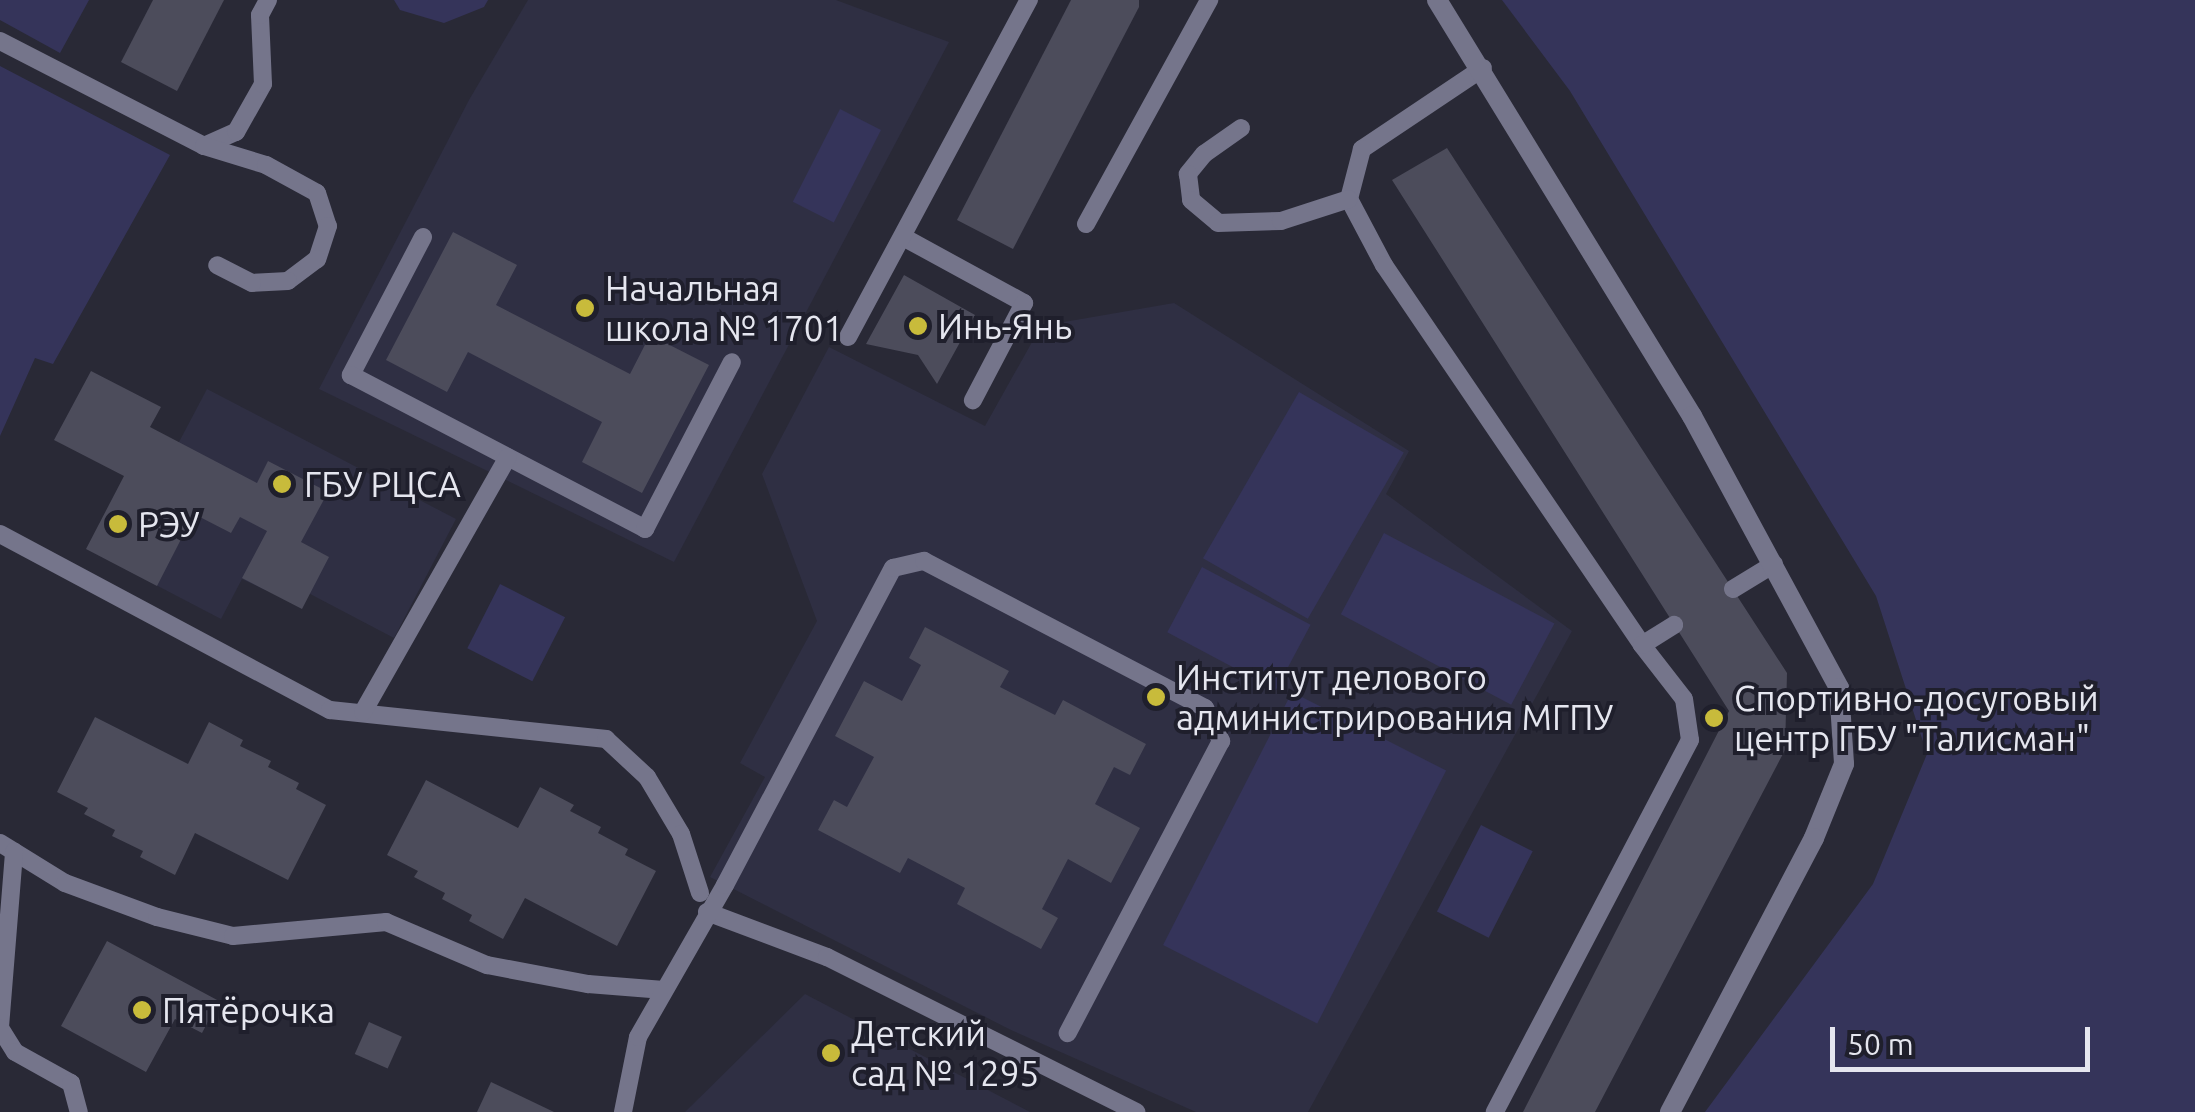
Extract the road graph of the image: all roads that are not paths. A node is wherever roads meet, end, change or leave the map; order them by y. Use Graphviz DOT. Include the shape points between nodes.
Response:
graph roads {
  1 [pos="268,0"];
  2 [pos="1029,0"];
  3 [pos="1438,0"];
  4 [pos="1209,1"];
  5 [pos="0,42"];
  6 [pos="1483,68"];
  7 [pos="1240,128"];
  8 [pos="204,146"];
  9 [pos="1350,199"];
  10 [pos="1086,224"];
  11 [pos="903,236"];
  12 [pos="422,237"];
  13 [pos="217,265"];
  14 [pos="848,338"];
  15 [pos="732,362"];
  16 [pos="973,400"];
  17 [pos="508,457"];
  18 [pos="0,534"];
  19 [pos="1774,564"];
  20 [pos="1733,589"];
  21 [pos="1674,625"];
  22 [pos="1642,645"];
  23 [pos="363,712"];
  24 [pos="7,847"];
  25 [pos="700,892"];
  26 [pos="707,912"];
  27 [pos="664,990"];
  28 [pos="0,1028"];
  29 [pos="1068,1033"];
  30 [pos="78,1112"];
  31 [pos="623,1112"];
  32 [pos="1136,1112"];
  33 [pos="1496,1112"];
  34 [pos="1670,1112"];
  1 -- 8 [label="lane" via="260,15 263,84 236,132"];
  2 -- 11 [label="lane"];
  3 -- 6 [label="street"];
  4 -- 10 [label="lane"];
  5 -- 8 [label="lane"];
  6 -- 9 [label="lane" via="1362,148"];
  6 -- 19 [label="street"];
  7 -- 9 [label="lane" via="1188,174 1190,200 1218,223 1280,222"];
  8 -- 13 [label="lane" via="266,166 318,193 328,226 317,258 288,281 252,283"];
  9 -- 22 [label="lane" via="1366,238"];
  11 -- 14 [label="lane"];
  11 -- 16 [label="lane" via="1024,303"];
  12 -- 17 [label="lane" via="350,375"];
  15 -- 17 [label="lane" via="645,528"];
  17 -- 23 [label="lane"];
  18 -- 23 [label="lane" via="330,710"];
  19 -- 20 [label="lane"];
  19 -- 34 [label="street" via="1839,688 1844,764 1814,838"];
  21 -- 22 [label="lane"];
  22 -- 33 [label="lane" via="1684,698 1690,740"];
  23 -- 25 [label="lane" via="606,740 647,777 681,834"];
  24 -- 27 [label="lane" via="65,883 233,936 386,922 486,965"];
  24 -- 28 [label="lane"];
  26 -- 27 [label="lane"];
  26 -- 29 [label="lane" via="893,568 924,561 1205,708 1221,741"];
  26 -- 32 [label="lane" via="827,957"];
  27 -- 31 [label="lane" via="638,1037"];
  28 -- 30 [label="lane" via="15,1052 71,1084"];
}
